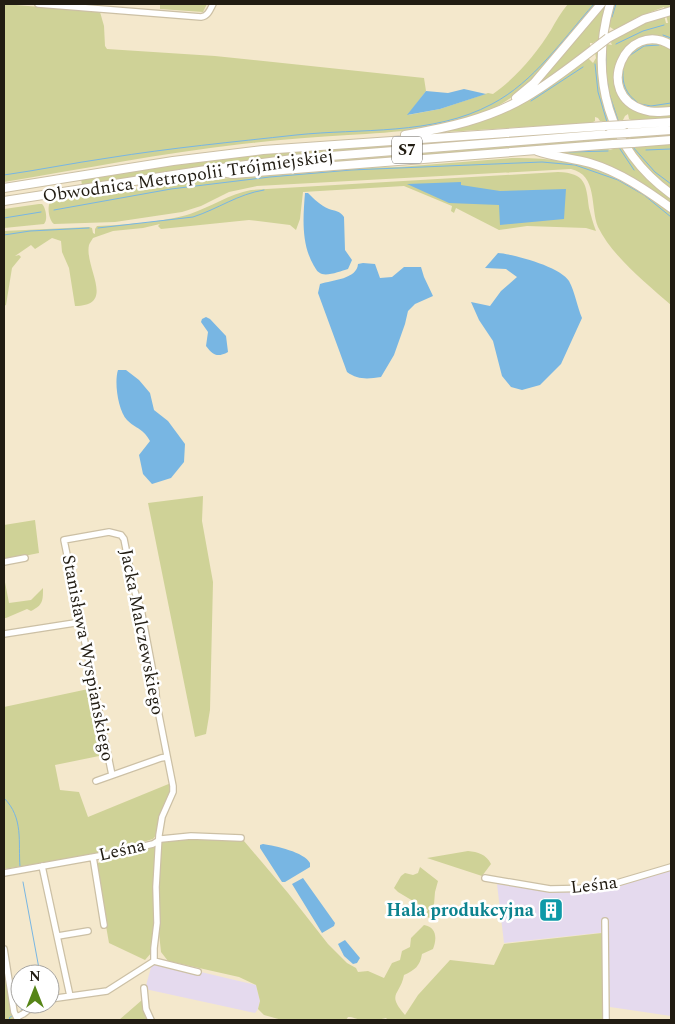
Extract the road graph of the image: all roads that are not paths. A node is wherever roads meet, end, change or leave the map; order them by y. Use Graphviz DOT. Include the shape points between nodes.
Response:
graph roads {
  1 [pos="38,4"];
  2 [pos="55,4"];
  3 [pos="213,4"];
  4 [pos="602,4"];
  5 [pos="610,4"];
  6 [pos="106,6"];
  7 [pos="668,11"];
  8 [pos="671,44"];
  9 [pos="498,110"];
  10 [pos="671,111"];
  11 [pos="671,122"];
  12 [pos="671,130"];
  13 [pos="671,140"];
  14 [pos="361,142"];
  15 [pos="536,150"];
  16 [pos="206,170"];
  17 [pos="4,188"];
  18 [pos="671,194"];
  19 [pos="4,201"];
  20 [pos="671,208"];
  21 [pos="64,540"];
  22 [pos="25,558"];
  23 [pos="4,562"];
  24 [pos="81,622"];
  25 [pos="4,634"];
  26 [pos="167,758"];
  27 [pos="112,775"];
  28 [pos="96,781"];
  29 [pos="241,838"];
  30 [pos="159,840"];
  31 [pos="93,857"];
  32 [pos="42,866"];
  33 [pos="671,867"];
  34 [pos="4,873"];
  35 [pos="485,878"];
  36 [pos="605,921"];
  37 [pos="104,925"];
  38 [pos="88,931"];
  39 [pos="58,936"];
  40 [pos="4,949"];
  41 [pos="154,961"];
  42 [pos="198,972"];
  43 [pos="144,988"];
  44 [pos="70,996"];
  45 [pos="60,998"];
  46 [pos="17,1019"];
  47 [pos="151,1020"];
  48 [pos="606,1020"];
  1 -- 2 [label="street"];
  2 -- 6 [label="street"];
  3 -- 6 [label="street" via="201,17"];
  4 -- 9 [label="highway" via="534,83"];
  5 -- 18 [label="highway" via="601,54 608,106 617,130 634,158"];
  7 -- 9 [label="highway, bridge" via="633,23 538,90"];
  8 -- 10 [label="highway" via="658,40 640,42 631,47 624,55 617,74 621,92 632,104 650,112"];
  9 -- 14 [label="highway" via="444,128"];
  11 -- 14 [label="highway, Obwodnica Metropolii Trójmiejskiej / S7, bridge"];
  12 -- 16 [label="highway, Obwodnica Metropolii Trójmiejskiej / S7, bridge" via="303,158"];
  13 -- 15 [label="highway, bridge"];
  14 -- 17 [label="highway, Obwodnica Metropolii Trójmiejskiej / S7" via="219,155"];
  15 -- 16 [label="highway" via="232,174"];
  15 -- 20 [label="highway" via="613,171"];
  16 -- 19 [label="highway, Obwodnica Metropolii Trójmiejskiej / S7"];
  21 -- 24 [label="street, Stanisława Wyspiańskiego"];
  21 -- 26 [label="street, Jacka Malczewskiego" via="109,532 124,539 141,609"];
  22 -- 23 [label="street"];
  24 -- 25 [label="street"];
  24 -- 27 [label="street, Stanisława Wyspiańskiego"];
  26 -- 27 [label="street"];
  26 -- 30 [label="street" via="173,792 162,817"];
  27 -- 28 [label="street"];
  29 -- 30 [label="street, Leśna" via="190,836"];
  30 -- 31 [label="street, Leśna"];
  30 -- 41 [label="street"];
  31 -- 32 [label="street, Leśna"];
  31 -- 37 [label="street"];
  32 -- 34 [label="street, Leśna"];
  32 -- 39 [label="street"];
  33 -- 35 [label="street, Leśna" via="600,888 550,889"];
  36 -- 48 [label="street"];
  38 -- 39 [label="street"];
  39 -- 44 [label="street"];
  40 -- 46 [label="street"];
  41 -- 42 [label="street"];
  41 -- 44 [label="street" via="107,991"];
  43 -- 47 [label="street"];
  44 -- 45 [label="street"];
}
